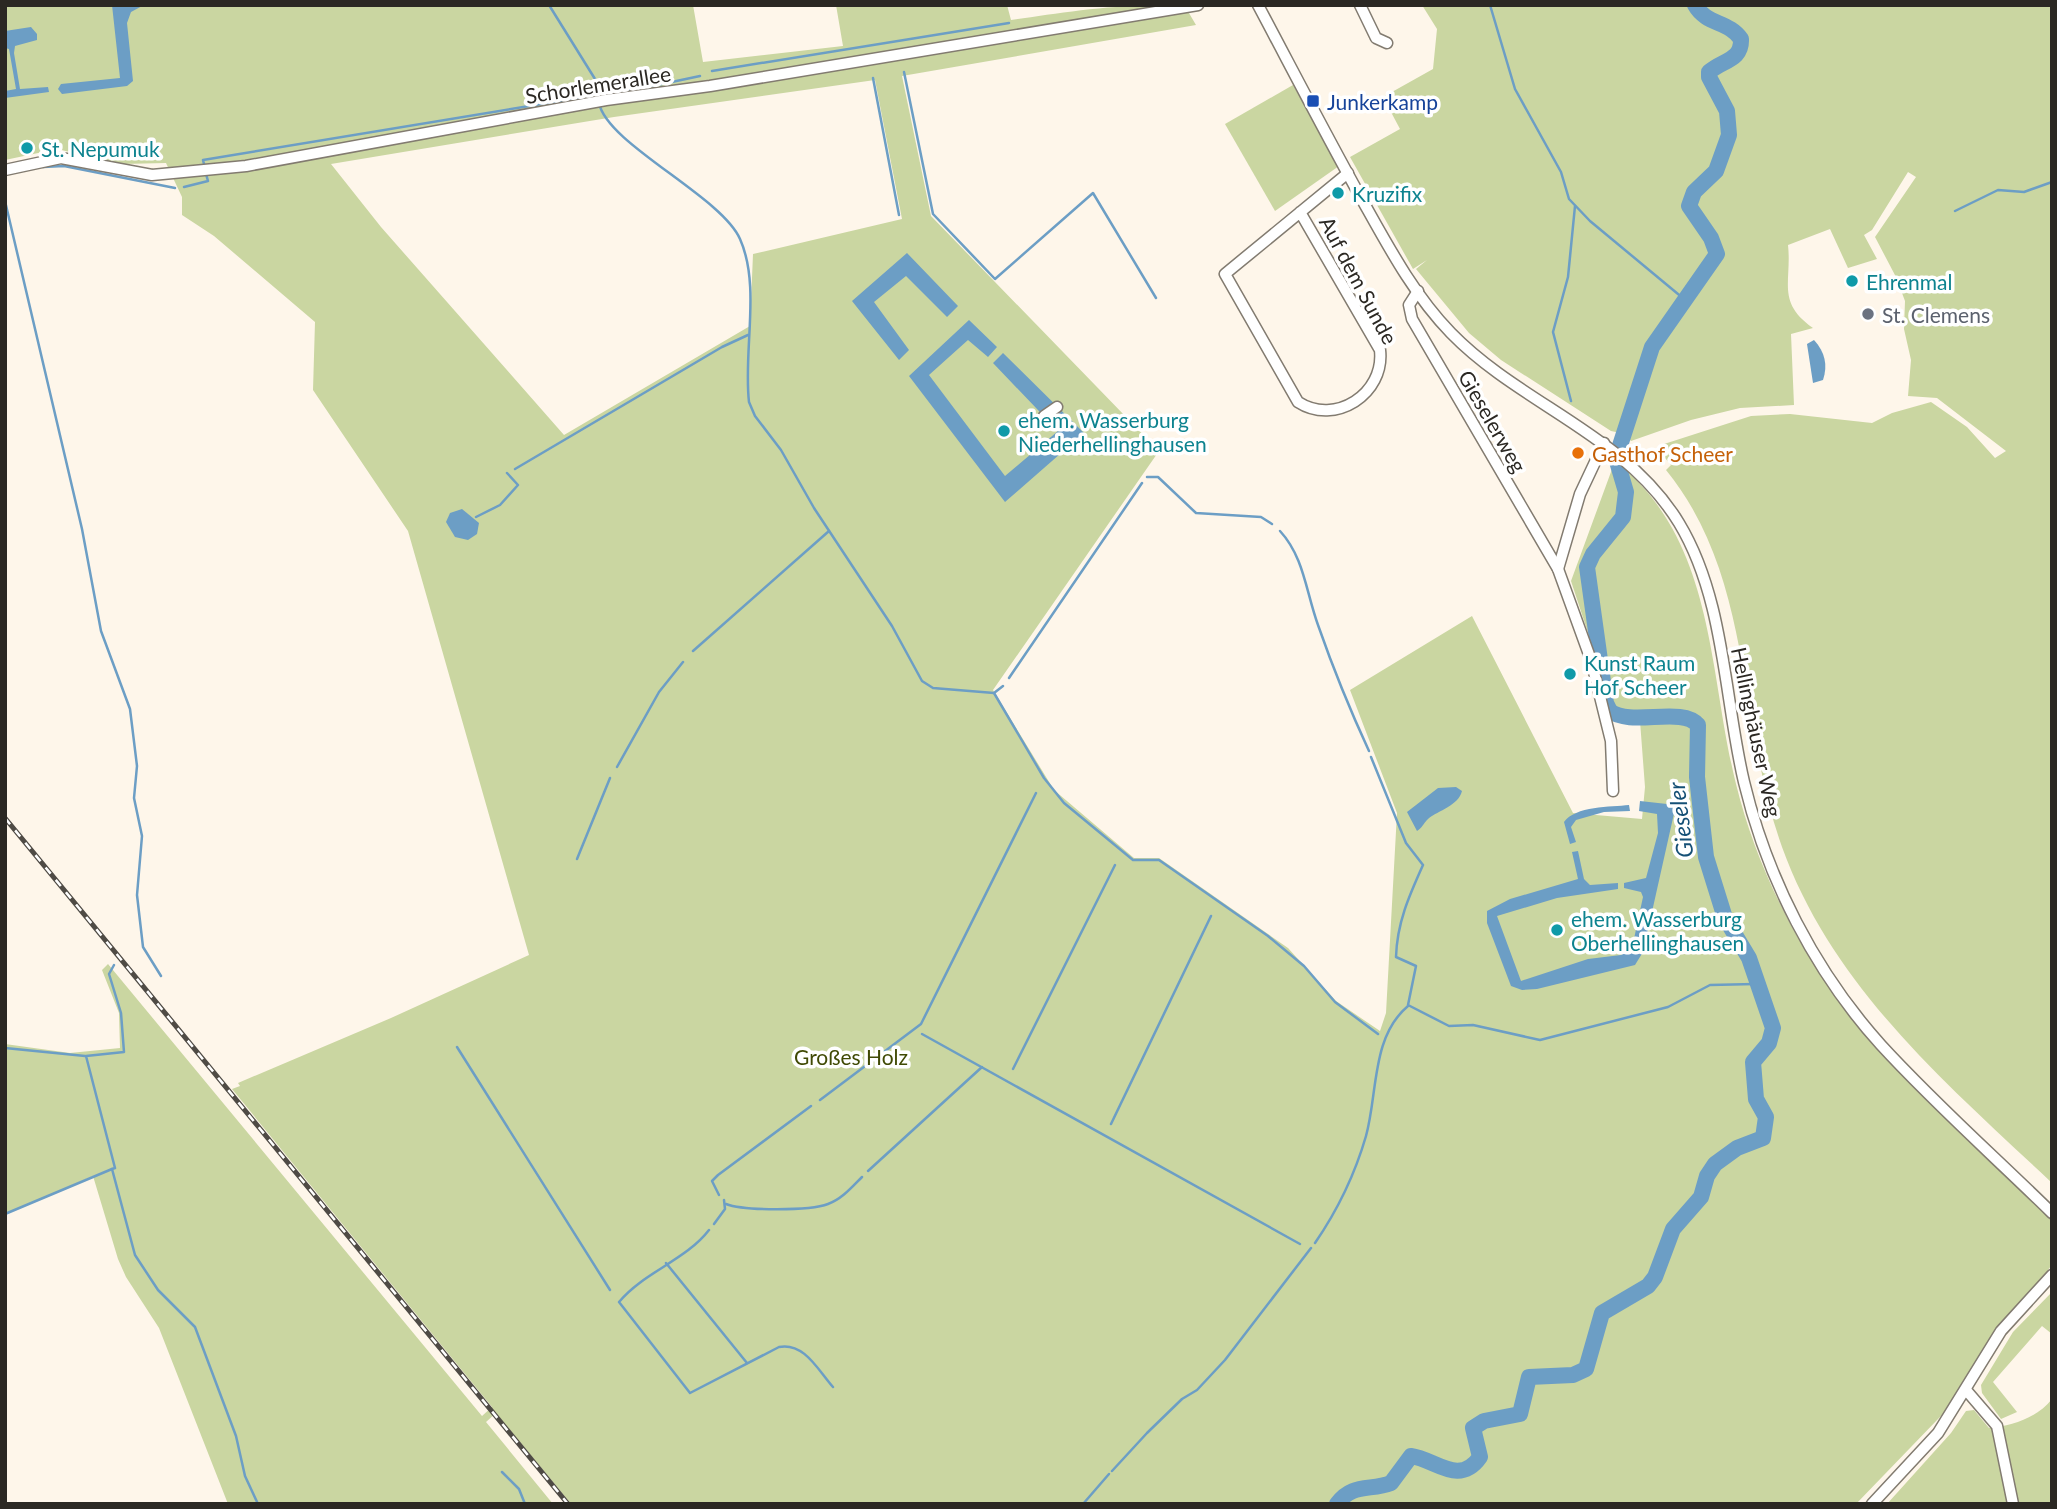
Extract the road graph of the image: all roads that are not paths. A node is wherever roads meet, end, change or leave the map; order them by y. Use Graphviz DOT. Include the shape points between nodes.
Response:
graph roads {
  1 [pos="1198,5"];
  2 [pos="1258,5"];
  3 [pos="1360,5"];
  4 [pos="1387,43"];
  5 [pos="5,170"];
  6 [pos="1348,173"];
  7 [pos="1300,212"];
  8 [pos="1418,291"];
  9 [pos="1056,407"];
  10 [pos="1044,416"];
  11 [pos="1607,445"];
  12 [pos="1558,569"];
  13 [pos="1613,791"];
  14 [pos="2052,1213"];
  15 [pos="2052,1275"];
  16 [pos="1966,1390"];
  17 [pos="1872,1504"];
  18 [pos="2012,1504"];
  1 -- 5 [label="street, Schorlemerallee" via="592,102 205,172 152,175 61,158"];
  2 -- 6 [label="street, Hellinghäuser Weg"];
  3 -- 4 [label="street" via="1376,38"];
  6 -- 7 [label="street"];
  6 -- 8 [label="street, Hellinghäuser Weg"];
  7 -- 7 [label="street, Auf dem Sunde" via="1380,350 1375,385 1327,411 1297,402 1225,274"];
  8 -- 11 [label="street, Hellinghäuser Weg" via="1449,331 1486,365"];
  8 -- 12 [label="street, Gieselerweg" via="1409,305 1412,319"];
  9 -- 10 [label="street"];
  11 -- 12 [label="street" via="1580,494"];
  11 -- 14 [label="street, Hellinghäuser Weg" via="1653,486 1696,557 1760,838 1809,946 1880,1044"];
  12 -- 13 [label="street, Gieselerweg" via="1591,660 1611,741"];
  15 -- 16 [label="street" via="2001,1331"];
  16 -- 17 [label="street" via="1938,1433"];
  16 -- 18 [label="street" via="1997,1426"];
}
